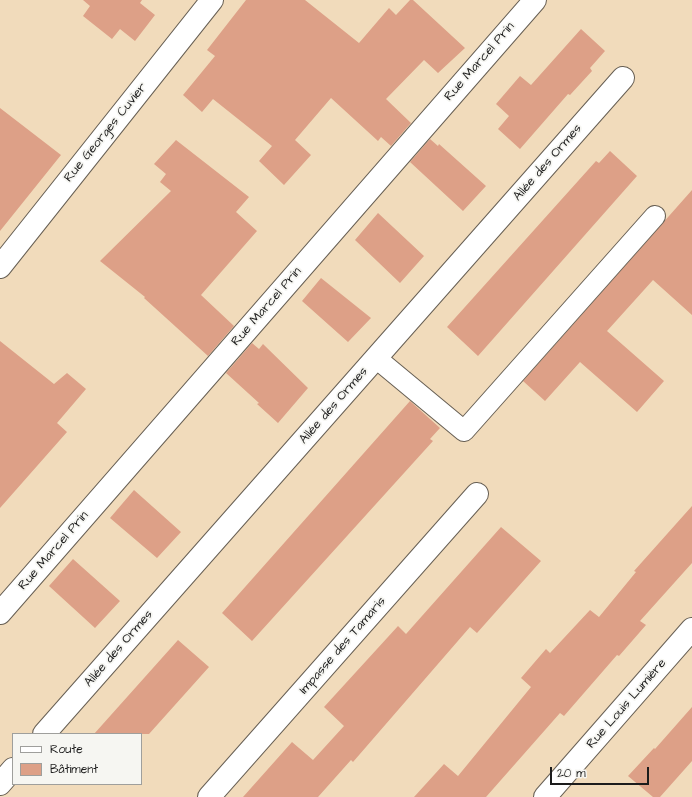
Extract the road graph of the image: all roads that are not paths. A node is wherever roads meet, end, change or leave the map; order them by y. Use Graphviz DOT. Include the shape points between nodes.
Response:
graph roads {
  1 [pos="212,0"];
  2 [pos="535,0"];
  3 [pos="624,78"];
  4 [pos="655,216"];
  5 [pos="0,267"];
  6 [pos="376,358"];
  7 [pos="477,494"];
  8 [pos="0,613"];
  9 [pos="692,629"];
  10 [pos="45,733"];
  11 [pos="12,770"];
  12 [pos="0,784"];
  13 [pos="210,797"];
  14 [pos="545,797"];
  1 -- 5 [label="street, Rue Georges Cuvier"];
  2 -- 8 [label="street, Rue Marcel Prin"];
  3 -- 6 [label="street, Allée des Ormes"];
  4 -- 6 [label="lane" via="464,431"];
  6 -- 10 [label="street, Allée des Ormes"];
  7 -- 13 [label="street, Impasse des Tamaris"];
  9 -- 14 [label="street, Rue Louis Lumière"];
  11 -- 12 [label="street"];
}
